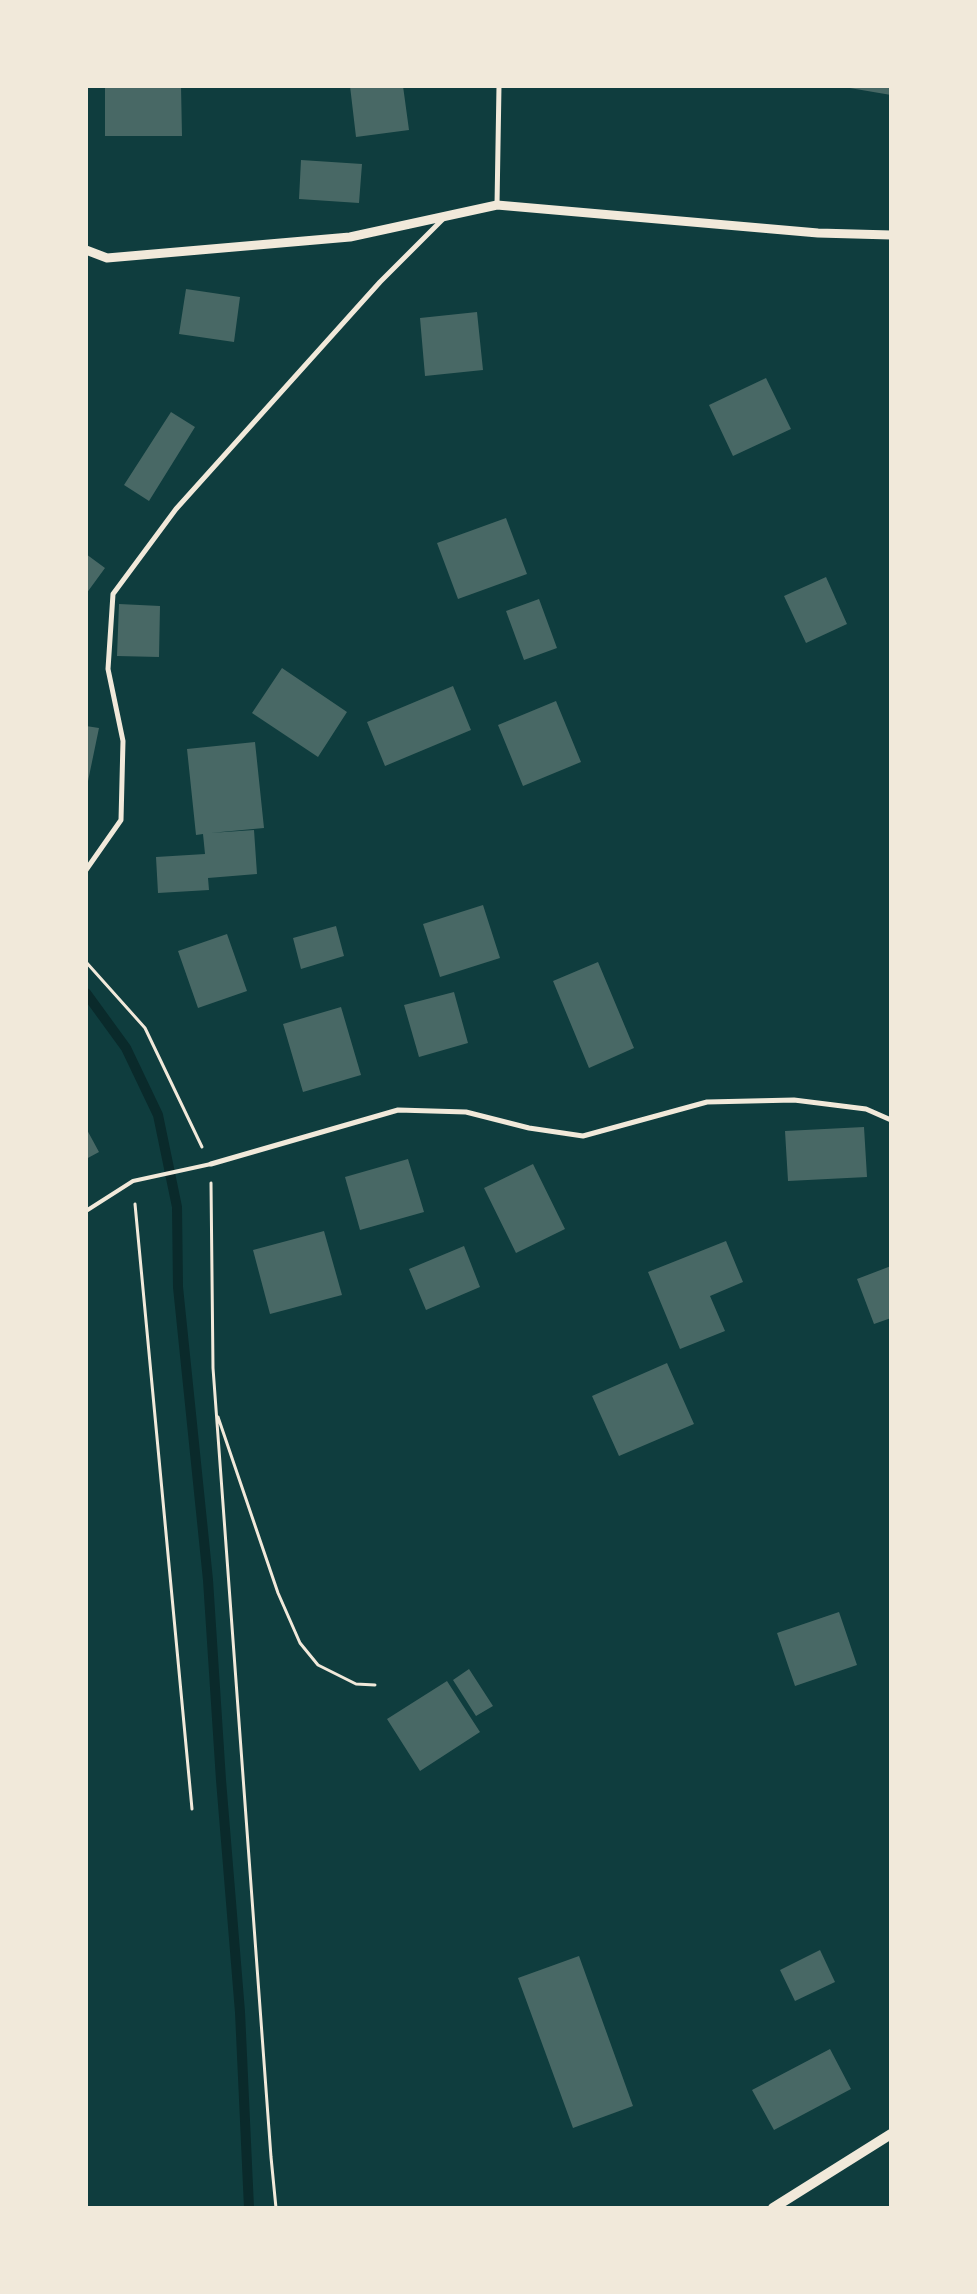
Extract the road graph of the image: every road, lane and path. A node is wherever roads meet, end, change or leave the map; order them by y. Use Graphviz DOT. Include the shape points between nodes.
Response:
graph roads {
  1 [pos="499,86"];
  2 [pos="497,205"];
  3 [pos="446,216"];
  4 [pos="891,235"];
  5 [pos="86,250"];
  6 [pos="86,870"];
  7 [pos="86,962"];
  8 [pos="891,1120"];
  9 [pos="211,1164"];
  10 [pos="133,1181"];
  11 [pos="86,1211"];
  12 [pos="216,1411"];
  13 [pos="375,1685"];
  14 [pos="192,1809"];
  15 [pos="891,2134"];
  16 [pos="774,2207"];
  17 [pos="276,2208"];
  1 -- 2 [label="street"];
  2 -- 3 [label="street"];
  2 -- 4 [label="street" via="818,233"];
  3 -- 5 [label="street" via="350,237 107,258"];
  3 -- 6 [label="street" via="380,282 176,509 113,594 108,669 122,741 121,820"];
  7 -- 9 [label="path" via="145,1028"];
  8 -- 9 [label="street" via="866,1109 794,1100 708,1102 583,1136 529,1128 466,1112 398,1110"];
  9 -- 10 [label="lane"];
  9 -- 12 [label="path"];
  10 -- 11 [label="lane"];
  10 -- 14 [label="path"];
  12 -- 13 [label="path" via="278,1593 300,1643 318,1665 356,1684"];
  12 -- 17 [label="path"];
  15 -- 16 [label="main road"];
}
